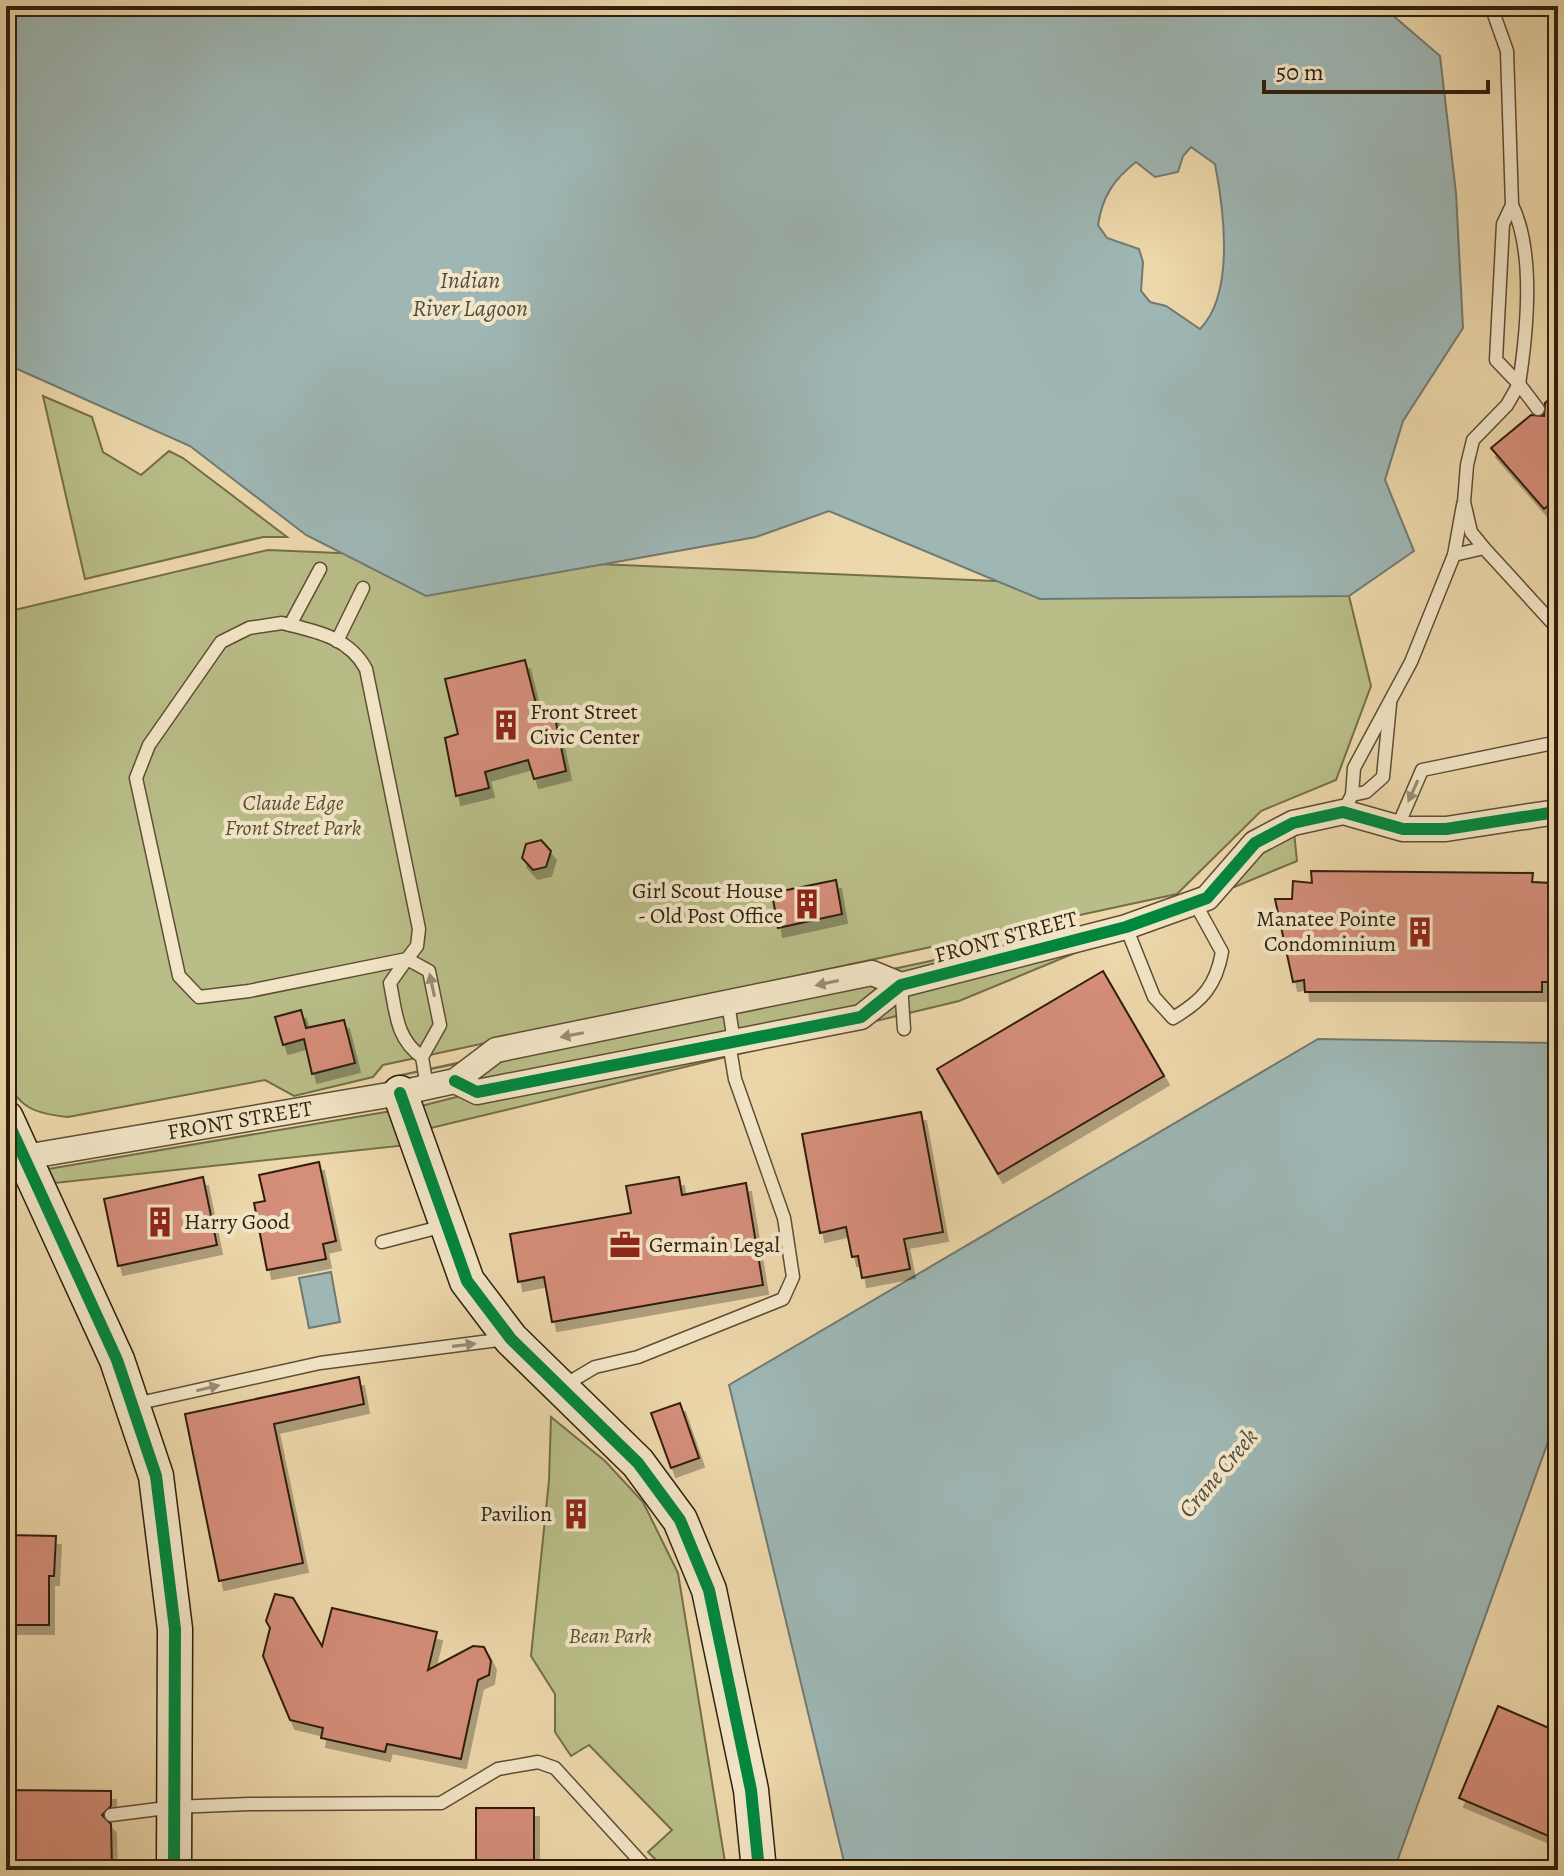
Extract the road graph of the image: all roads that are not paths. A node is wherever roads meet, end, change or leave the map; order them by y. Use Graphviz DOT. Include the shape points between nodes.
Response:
graph roads {
  1 [pos="1491,6"];
  2 [pos="1512,205"];
  3 [pos="1519,384"];
  4 [pos="1538,409"];
  5 [pos="1464,502"];
  6 [pos="1484,548"];
  7 [pos="1454,555"];
  8 [pos="320,569"];
  9 [pos="363,588"];
  10 [pos="290,625"];
  11 [pos="1558,629"];
  12 [pos="337,641"];
  13 [pos="1390,704"];
  14 [pos="1558,742"];
  15 [pos="1348,804"];
  16 [pos="1550,813"];
  17 [pos="1397,828"];
  18 [pos="1195,903"];
  19 [pos="1126,927"];
  20 [pos="407,959"];
  21 [pos="901,985"];
  22 [pos="728,1003"];
  23 [pos="904,1029"];
  24 [pos="731,1043"];
  25 [pos="422,1057"];
  26 [pos="455,1081"];
  27 [pos="413,1090"];
  28 [pos="6,1118"];
  29 [pos="25,1157"];
  30 [pos="447,1225"];
  31 [pos="382,1242"];
  32 [pos="511,1339"];
  33 [pos="561,1388"];
  34 [pos="132,1405"];
  35 [pos="174,1807"];
  36 [pos="111,1815"];
  37 [pos="174,1870"];
  38 [pos="648,1870"];
  39 [pos="759,1870"];
  1 -- 2 [label="lane" via="1507,51"];
  2 -- 3 [label="lane" via="1521,223 1525,259"];
  2 -- 3 [label="lane" via="1503,224 1496,360"];
  3 -- 4 [label="lane"];
  3 -- 5 [label="lane" via="1507,405 1473,440"];
  5 -- 6 [label="lane" via="1471,532"];
  5 -- 7 [label="lane"];
  6 -- 7 [label="lane"];
  6 -- 11 [label="lane"];
  7 -- 13 [label="lane"];
  8 -- 10 [label="lane"];
  9 -- 12 [label="lane"];
  10 -- 12 [label="lane"];
  10 -- 20 [label="lane" via="249,628 221,642 149,745 136,778 179,976 199,997"];
  12 -- 20 [label="lane" via="357,652 366,669 419,929 417,946"];
  13 -- 15 [label="lane" via="1354,768"];
  13 -- 15 [label="lane" via="1383,777"];
  14 -- 17 [label="lane, one-way" via="1422,770"];
  15 -- 17 [label="street, FRONT STREET"];
  15 -- 18 [label="street, FRONT STREET" via="1255,843 1207,898"];
  16 -- 17 [label="street, FRONT STREET" via="1446,829"];
  18 -- 19 [label="street, FRONT STREET"];
  18 -- 19 [label="lane" via="1222,952 1218,976 1200,1002 1173,1018 1154,997"];
  19 -- 21 [label="street, FRONT STREET"];
  20 -- 25 [label="lane" via="390,983 400,1033"];
  25 -- 20 [label="lane, one-way" via="440,1025 429,971"];
  21 -- 22 [label="street, FRONT STREET, one-way" via="872,973"];
  21 -- 23 [label="lane"];
  21 -- 24 [label="street, FRONT STREET" via="861,1017"];
  22 -- 24 [label="lane"];
  22 -- 26 [label="street, FRONT STREET, one-way" via="496,1050"];
  24 -- 26 [label="street, FRONT STREET" via="477,1092"];
  24 -- 33 [label="lane" via="746,1114 784,1218 793,1277 783,1299 638,1357 595,1367"];
  25 -- 27 [label="lane"];
  26 -- 27 [label="street, FRONT STREET"];
  27 -- 29 [label="street, FRONT STREET"];
  27 -- 30 [label="street"];
  28 -- 29 [label="street"];
  29 -- 34 [label="street" via="117,1360"];
  30 -- 31 [label="lane"];
  30 -- 32 [label="street" via="467,1281"];
  32 -- 33 [label="street"];
  34 -- 32 [label="lane, one-way" via="320,1363"];
  33 -- 39 [label="street" via="638,1463 680,1520 698,1562 709,1590 751,1790"];
  34 -- 35 [label="street" via="156,1476 175,1629"];
  35 -- 36 [label="lane"];
  35 -- 37 [label="street"];
  35 -- 38 [label="lane" via="441,1803 498,1769 538,1762 555,1768"];
}
